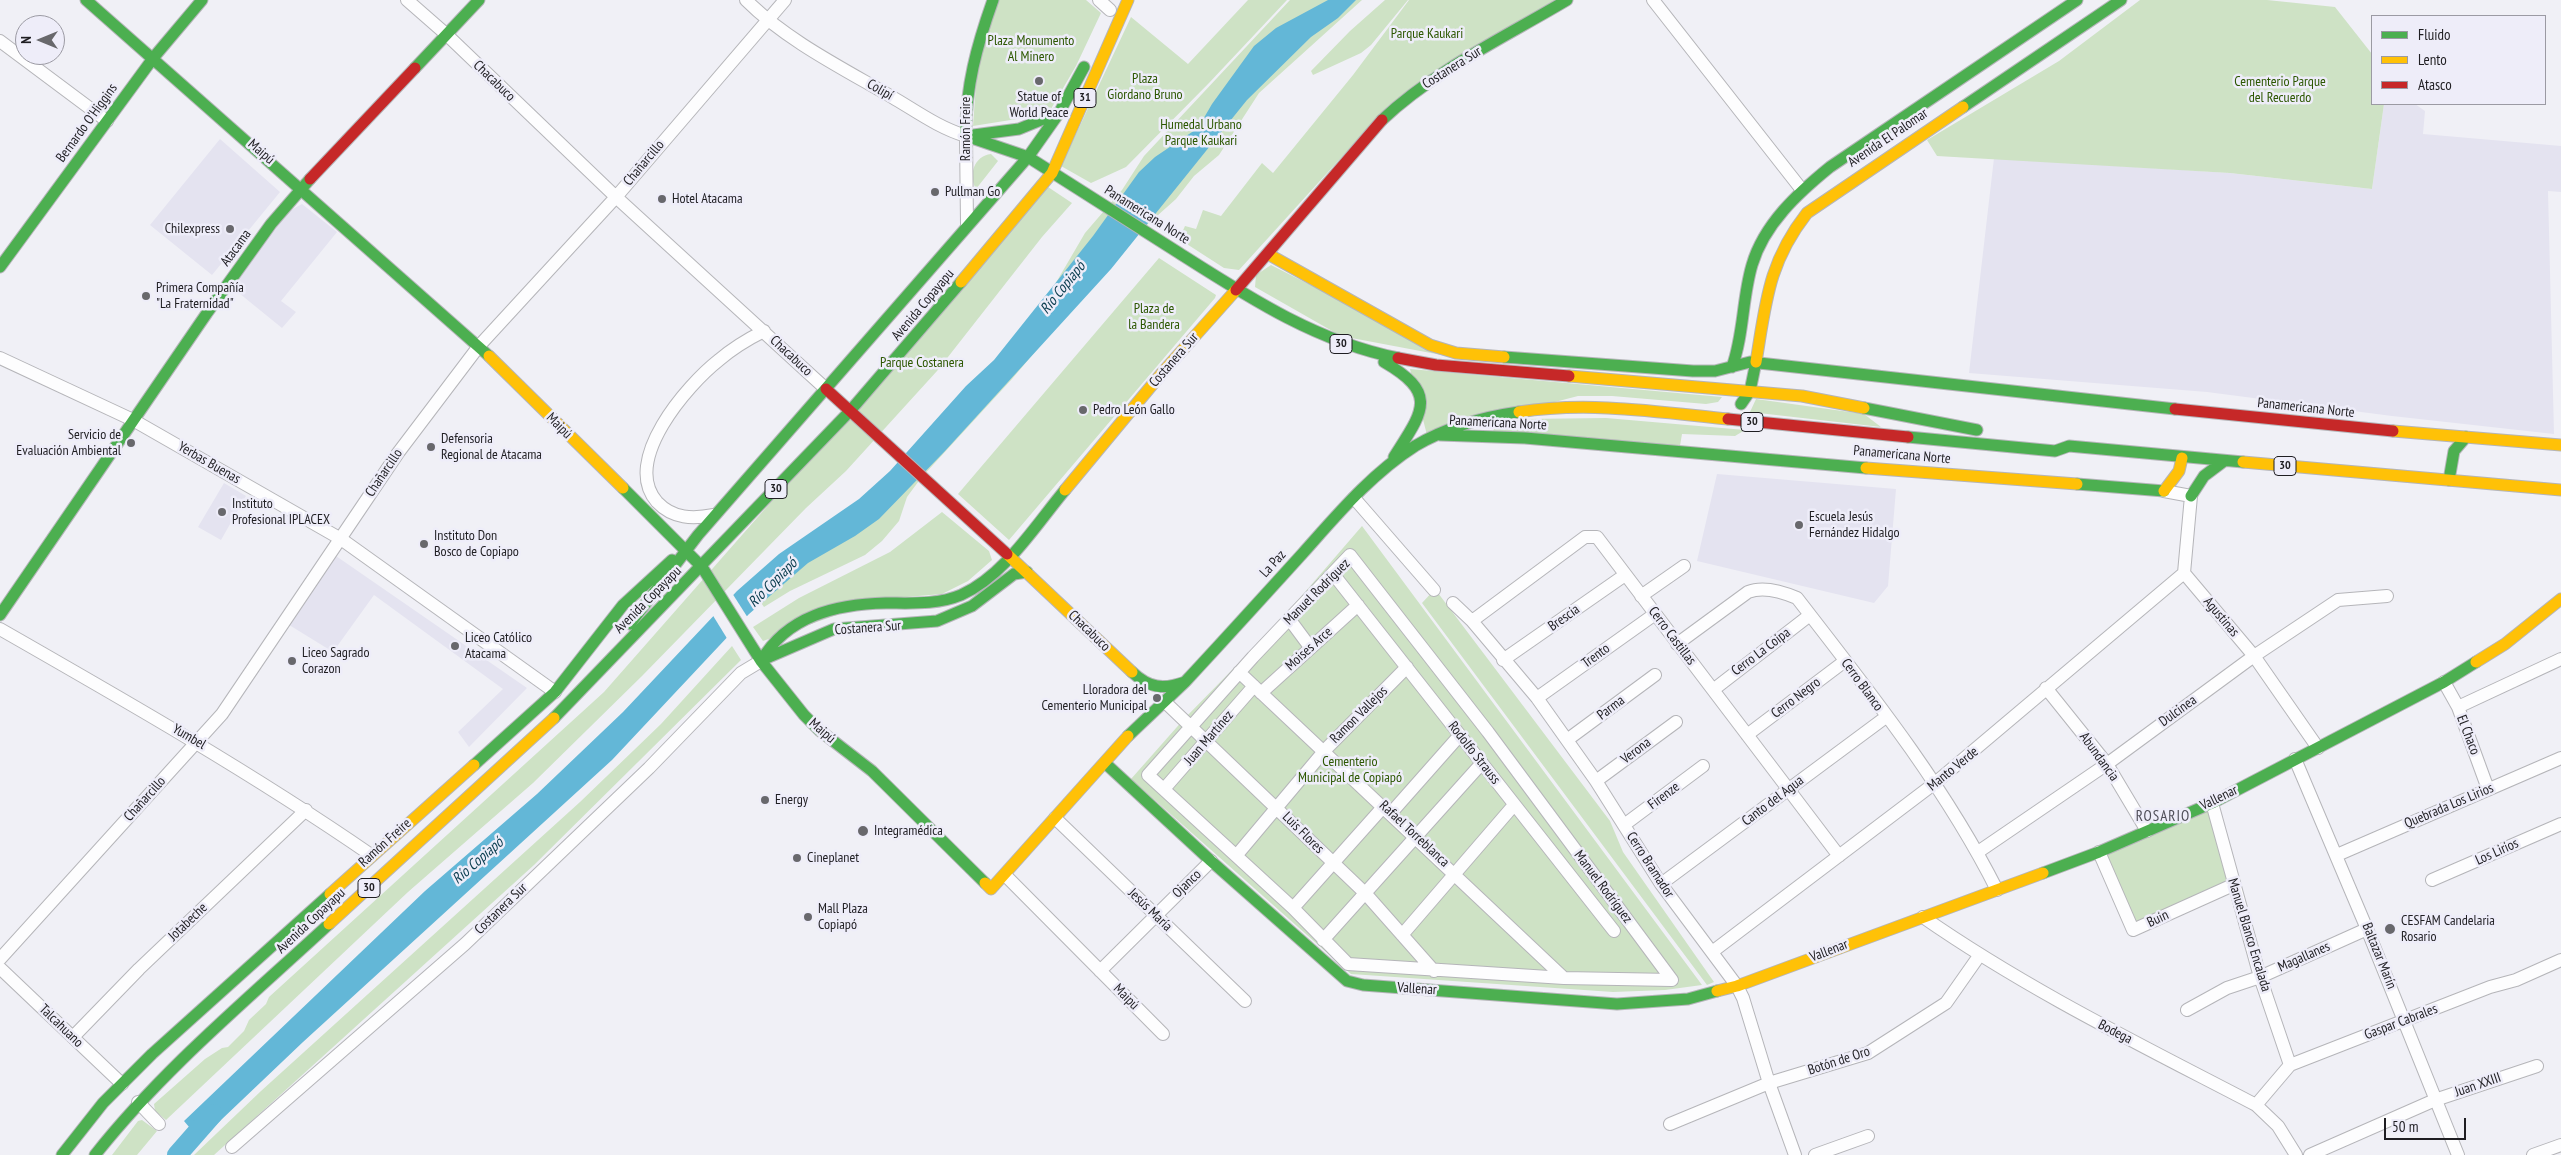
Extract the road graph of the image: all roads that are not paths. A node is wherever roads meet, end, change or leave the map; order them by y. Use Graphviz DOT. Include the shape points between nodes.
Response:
graph roads {
  1 [pos="86,0"];
  2 [pos="202,0"];
  3 [pos="407,0"];
  4 [pos="479,0"];
  5 [pos="746,0"];
  6 [pos="786,0"];
  7 [pos="993,0"];
  8 [pos="1098,0"];
  9 [pos="1128,0"];
  10 [pos="1567,0"];
  11 [pos="1653,0"];
  12 [pos="2077,0"];
  13 [pos="2121,0"];
  14 [pos="1110,9"];
  15 [pos="766,20"];
  16 [pos="447,35"];
  17 [pos="0,41"];
  18 [pos="1090,55"];
  19 [pos="154,57"];
  20 [pos="1943,90"];
  21 [pos="1059,113"];
  22 [pos="1939,114"];
  23 [pos="106,121"];
  24 [pos="966,136"];
  25 [pos="1028,158"];
  26 [pos="1052,173"];
  27 [pos="302,188"];
  28 [pos="1802,190"];
  29 [pos="616,196"];
  30 [pos="965,232"];
  31 [pos="1268,254"];
  32 [pos="0,267"];
  33 [pos="1236,289"];
  34 [pos="1745,310"];
  35 [pos="1762,314"];
  36 [pos="764,331"];
  37 [pos="479,346"];
  38 [pos="1364,352"];
  39 [pos="0,358"];
  40 [pos="1756,362"];
  41 [pos="1607,366"];
  42 [pos="1732,367"];
  43 [pos="1533,374"];
  44 [pos="826,389"];
  45 [pos="1750,391"];
  46 [pos="850,411"];
  47 [pos="1668,413"];
  48 [pos="133,420"];
  49 [pos="1988,431"];
  50 [pos="1437,435"];
  51 [pos="2466,437"];
  52 [pos="2056,438"];
  53 [pos="2561,445"];
  54 [pos="2069,446"];
  55 [pos="2182,458"];
  56 [pos="1392,461"];
  57 [pos="2224,461"];
  58 [pos="2448,480"];
  59 [pos="2559,490"];
  60 [pos="2164,491"];
  61 [pos="2191,496"];
  62 [pos="1354,498"];
  63 [pos="716,514"];
  64 [pos="341,539"];
  65 [pos="686,550"];
  66 [pos="1010,556"];
  67 [pos="1684,566"];
  68 [pos="702,567"];
  69 [pos="1028,572"];
  70 [pos="2184,573"];
  71 [pos="1334,575"];
  72 [pos="1625,575"];
  73 [pos="1434,590"];
  74 [pos="1641,596"];
  75 [pos="2387,596"];
  76 [pos="2561,599"];
  77 [pos="1453,603"];
  78 [pos="1358,605"];
  79 [pos="1655,614"];
  80 [pos="0,615"];
  81 [pos="1810,615"];
  82 [pos="1290,620"];
  83 [pos="1472,621"];
  84 [pos="0,629"];
  85 [pos="1678,644"];
  86 [pos="1310,648"];
  87 [pos="2254,656"];
  88 [pos="1503,660"];
  89 [pos="2561,660"];
  90 [pos="1844,662"];
  91 [pos="764,665"];
  92 [pos="1406,667"];
  93 [pos="1239,672"];
  94 [pos="596,673"];
  95 [pos="1655,675"];
  96 [pos="1185,682"];
  97 [pos="2444,682"];
  98 [pos="1144,683"];
  99 [pos="2046,688"];
  100 [pos="1258,689"];
  101 [pos="1712,690"];
  102 [pos="554,692"];
  103 [pos="1537,698"];
  104 [pos="1165,702"];
  105 [pos="2458,707"];
  106 [pos="1886,717"];
  107 [pos="1676,722"];
  108 [pos="1140,723"];
  109 [pos="1192,726"];
  110 [pos="1460,735"];
  111 [pos="1747,735"];
  112 [pos="1207,740"];
  113 [pos="1567,740"];
  114 [pos="197,742"];
  115 [pos="2318,748"];
  116 [pos="1324,750"];
  117 [pos="2561,758"];
  118 [pos="2296,759"];
  119 [pos="1105,763"];
  120 [pos="1482,763"];
  121 [pos="2107,764"];
  122 [pos="1703,766"];
  123 [pos="1596,781"];
  124 [pos="1935,783"];
  125 [pos="1164,789"];
  126 [pos="2488,789"];
  127 [pos="1788,790"];
  128 [pos="2212,803"];
  129 [pos="1514,805"];
  130 [pos="1277,807"];
  131 [pos="1387,809"];
  132 [pos="306,810"];
  133 [pos="1055,818"];
  134 [pos="2561,824"];
  135 [pos="1624,825"];
  136 [pos="2146,831"];
  137 [pos="1415,836"];
  138 [pos="1978,852"];
  139 [pos="2099,852"];
  140 [pos="371,855"];
  141 [pos="2337,855"];
  142 [pos="1236,856"];
  143 [pos="1839,856"];
  144 [pos="1211,862"];
  145 [pos="1333,862"];
  146 [pos="1455,874"];
  147 [pos="1005,875"];
  148 [pos="2432,880"];
  149 [pos="1661,884"];
  150 [pos="2233,885"];
  151 [pos="991,888"];
  152 [pos="1998,890"];
  153 [pos="1365,893"];
  154 [pos="1293,908"];
  155 [pos="1155,916"];
  156 [pos="1923,918"];
  157 [pos="2368,929"];
  158 [pos="1614,931"];
  159 [pos="1402,935"];
  160 [pos="1323,940"];
  161 [pos="1712,952"];
  162 [pos="1979,956"];
  163 [pos="0,959"];
  164 [pos="2561,960"];
  165 [pos="0,968"];
  166 [pos="1100,971"];
  167 [pos="1434,971"];
  168 [pos="2260,977"];
  169 [pos="1564,978"];
  170 [pos="1737,986"];
  171 [pos="1246,1001"];
  172 [pos="2187,1010"];
  173 [pos="2405,1021"];
  174 [pos="1163,1034"];
  175 [pos="73,1037"];
  176 [pos="2290,1065"];
  177 [pos="2537,1066"];
  178 [pos="1769,1083"];
  179 [pos="122,1084"];
  180 [pos="2435,1100"];
  181 [pos="138,1102"];
  182 [pos="2256,1105"];
  183 [pos="159,1124"];
  184 [pos="1670,1124"];
  185 [pos="1868,1136"];
  186 [pos="2561,1145"];
  187 [pos="232,1146"];
  188 [pos="62,1155"];
  189 [pos="95,1155"];
  190 [pos="1795,1155"];
  191 [pos="1814,1155"];
  192 [pos="2296,1155"];
  193 [pos="2310,1155"];
  194 [pos="2458,1155"];
  195 [pos="2533,1155"];
  1 -- 19 [label="main road, Maipú"];
  2 -- 19 [label="main road, Bernardo O'Higgins"];
  3 -- 16 [label="street, Chacabuco"];
  4 -- 16 [label="main road, Atacama"];
  5 -- 15 [label="street, Colipí"];
  6 -- 15 [label="street, Chañarcillo"];
  7 -- 24 [label="main road, Ramón Freire" via="967,84"];
  8 -- 14 [label="street"];
  9 -- 26 [label="main road, Avenida Copayapu / 31"];
  10 -- 31 [label="main road, Costanera Sur" via="1430,81 1399,104 1374,127"];
  11 -- 28 [label="street"];
  12 -- 20 [label="main road, Avenida El Palomar"];
  13 -- 22 [label="main road, Avenida El Palomar"];
  15 -- 24 [label="street, Colipí" via="948,130"];
  15 -- 29 [label="street, Chañarcillo"];
  16 -- 27 [label="main road, Atacama"];
  16 -- 29 [label="street, Chacabuco"];
  17 -- 23 [label="street"];
  18 -- 21 [label="main road, Avenida Copayapu / 31"];
  19 -- 23 [label="main road, Bernardo O'Higgins"];
  19 -- 27 [label="main road, Maipú"];
  20 -- 22 [label="main road"];
  20 -- 28 [label="main road, Avenida El Palomar" via="1830,167"];
  21 -- 24 [label="main road" via="1019,129"];
  21 -- 25 [label="main road, Avenida Copayapu / 31"];
  22 -- 35 [label="main road, Avenida El Palomar" via="1807,213 1778,255"];
  23 -- 32 [label="main road, Bernardo O'Higgins"];
  24 -- 25 [label="main road, Colipí"];
  24 -- 30 [label="street, Ramón Freire" via="968,212"];
  25 -- 26 [label="main road, Panamericana Norte / 30"];
  25 -- 30 [label="main road, Avenida Copayapu / 30"];
  26 -- 33 [label="main road, Panamericana Norte / 30"];
  26 -- 46 [label="main road, Avenida Copayapu"];
  27 -- 37 [label="main road, Maipú"];
  27 -- 48 [label="main road, Atacama" via="250,253"];
  28 -- 34 [label="main road, Avenida El Palomar" via="1776,219 1760,246 1752,266"];
  29 -- 36 [label="street, Chacabuco"];
  29 -- 37 [label="street, Chañarcillo"];
  30 -- 44 [label="main road, Avenida Copayapu / 30"];
  31 -- 33 [label="main road, Costanera Sur"];
  31 -- 41 [label="main road, Panamericana Norte" via="1430,345 1456,353"];
  33 -- 38 [label="main road, Panamericana Norte / 30" via="1299,324"];
  33 -- 66 [label="main road, Costanera Sur"];
  34 -- 35 [label="main road" via="1753,309"];
  34 -- 42 [label="main road, Avenida El Palomar"];
  35 -- 40 [label="main road, Avenida El Palomar"];
  36 -- 44 [label="street, Chacabuco"];
  36 -- 63 [label="street" via="726,354 693,384 666,421 646,464 649,488 664,508 686,518"];
  37 -- 64 [label="street, Chañarcillo" via="398,452"];
  37 -- 65 [label="main road, Maipú"];
  38 -- 43 [label="main road, Panamericana Norte / 30" via="1436,365"];
  38 -- 56 [label="main road" via="1412,378 1421,394 1420,412"];
  39 -- 48 [label="street, Yerbas Buenas"];
  40 -- 42 [label="main road, Panamericana Norte"];
  40 -- 45 [label="main road, Avenida El Palomar"];
  40 -- 51 [label="main road, Panamericana Norte" via="2332,427"];
  41 -- 42 [label="main road, Panamericana Norte" via="1703,372"];
  41 -- 43 [label="main road"];
  43 -- 45 [label="main road, Panamericana Norte / 30"];
  44 -- 46 [label="main road, Chacabuco"];
  44 -- 63 [label="main road, Avenida Copayapu / 30"];
  45 -- 47 [label="main road" via="1745,400 1732,410 1678,408"];
  45 -- 49 [label="main road, Panamericana Norte / 30" via="1827,400"];
  46 -- 66 [label="main road, Chacabuco"];
  46 -- 68 [label="main road, Avenida Copayapu / 30"];
  47 -- 50 [label="main road, Panamericana Norte / 30" via="1586,407 1530,409 1488,418"];
  47 -- 54 [label="main road, Panamericana Norte / 30" via="2055,451"];
  48 -- 64 [label="street, Yerbas Buenas"];
  48 -- 80 [label="main road, Atacama"];
  50 -- 56 [label="main road, La Paz / 30"];
  50 -- 60 [label="main road, Panamericana Norte" via="1525,438"];
  51 -- 53 [label="main road, Panamericana Norte"];
  51 -- 58 [label="main road" via="2454,451"];
  52 -- 54 [label="main road, Panamericana Norte / 30"];
  54 -- 55 [label="main road, Panamericana Norte / 30"];
  55 -- 57 [label="main road, Panamericana Norte / 30"];
  55 -- 60 [label="main road" via="2179,471"];
  56 -- 62 [label="main road, La Paz / 30"];
  57 -- 58 [label="main road, Panamericana Norte / 30"];
  57 -- 61 [label="main road" via="2201,477"];
  58 -- 59 [label="main road, Panamericana Norte / 30"];
  60 -- 61 [label="street"];
  61 -- 70 [label="street"];
  62 -- 73 [label="street"];
  62 -- 96 [label="main road, La Paz / 30"];
  63 -- 65 [label="main road, Avenida Copayapu / 30"];
  64 -- 102 [label="street, Yerbas Buenas"];
  64 -- 114 [label="street, Chañarcillo" via="234,696"];
  65 -- 68 [label="main road, Maipú"];
  65 -- 94 [label="main road, Avenida Copayapu / 30"];
  65 -- 102 [label="main road, Ramón Freire" via="660,568 642,586"];
  66 -- 69 [label="main road, Chacabuco"];
  66 -- 91 [label="main road, Costanera Sur" via="971,589 956,597 927,603 848,606 804,620 778,636"];
  67 -- 74 [label="street"];
  68 -- 91 [label="main road, Maipú"];
  68 -- 94 [label="main road, Avenida Copayapu / 30"];
  69 -- 91 [label="main road, Costanera Sur" via="1014,574 972,606 937,621 834,629 811,637"];
  69 -- 98 [label="main road, Chacabuco"];
  70 -- 87 [label="street, Agustinas"];
  70 -- 99 [label="street, Manto Verde"];
  71 -- 78 [label="street, Rodolfo Strauss"];
  71 -- 82 [label="street, Manuel Rodríguez"];
  71 -- 169 [label="street, Manuel Rodríguez" via="1350,555 1488,732 1672,980"];
  72 -- 74 [label="street, Cerro Castillas"];
  72 -- 83 [label="street, Cerro Castillas" via="1597,537 1585,537"];
  72 -- 88 [label="street, Brescia"];
  74 -- 79 [label="street, Cerro Castillas"];
  75 -- 87 [label="street, Dulcinea" via="2338,600"];
  76 -- 97 [label="main road, Vallenar" via="2505,644"];
  77 -- 83 [label="street, Cerro Bramador"];
  78 -- 86 [label="street, Moises Arce"];
  78 -- 92 [label="street, Rodolfo Strauss"];
  79 -- 85 [label="street, Cerro Castillas"];
  79 -- 103 [label="street, Trento"];
  81 -- 85 [label="street, Cerro Blanco" via="1797,598 1755,589"];
  81 -- 90 [label="street, Cerro Blanco"];
  81 -- 101 [label="street, Cerro La Coipa"];
  82 -- 86 [label="street"];
  82 -- 93 [label="street, Manuel Rodríguez"];
  83 -- 88 [label="street, Cerro Bramador"];
  84 -- 114 [label="street, Yumbel"];
  85 -- 101 [label="street, Cerro Castillas"];
  86 -- 100 [label="street, Moises Arce"];
  87 -- 115 [label="street, Agustinas"];
  87 -- 121 [label="street, Dulcinea"];
  88 -- 103 [label="street, Cerro Bramador"];
  89 -- 105 [label="street"];
  90 -- 106 [label="street, Cerro Blanco"];
  90 -- 111 [label="street, Cerro Negro"];
  91 -- 151 [label="main road, Maipú" via="819,730 872,771"];
  91 -- 187 [label="street, Costanera Sur" via="742,673 649,768 465,944"];
  92 -- 110 [label="street, Rodolfo Strauss"];
  92 -- 116 [label="street, Ramon Vallejos"];
  93 -- 100 [label="street, Rafael Torreblanca"];
  93 -- 109 [label="street, Manuel Rodríguez"];
  94 -- 181 [label="main road, Avenida Copayapu / 30" via="547,725"];
  95 -- 113 [label="street, Parma"];
  96 -- 98 [label="main road" via="1167,687"];
  96 -- 104 [label="main road, La Paz"];
  97 -- 105 [label="street, El Chaco"];
  97 -- 115 [label="main road, Vallenar"];
  98 -- 108 [label="main road, La Paz" via="1146,700"];
  99 -- 121 [label="street, Abundancia"];
  99 -- 124 [label="street, Manto Verde" via="2009,724"];
  100 -- 112 [label="street, Juan Martínez"];
  100 -- 116 [label="street, Rafael Torreblanca"];
  101 -- 111 [label="street, Cerro Castillas"];
  102 -- 140 [label="main road, Ramón Freire"];
  103 -- 113 [label="street, Cerro Bramador"];
  104 -- 108 [label="main road, La Paz"];
  104 -- 109 [label="street, Luis Flores"];
  105 -- 126 [label="street, El Chaco"];
  106 -- 124 [label="street, Cerro Blanco"];
  106 -- 127 [label="street, Canto del Agua"];
  107 -- 123 [label="street, Verona"];
  108 -- 119 [label="main road, La Paz"];
  109 -- 112 [label="street, Luis Flores"];
  109 -- 125 [label="street, Manuel Rodríguez" via="1148,775"];
  110 -- 120 [label="street, Rodolfo Strauss"];
  110 -- 131 [label="street"];
  111 -- 127 [label="street, Cerro Castillas"];
  112 -- 125 [label="street, Juan Martínez"];
  112 -- 130 [label="street, Luis Flores"];
  113 -- 123 [label="street, Cerro Bramador"];
  114 -- 132 [label="street, Yumbel"];
  114 -- 163 [label="street, Chañarcillo"];
  115 -- 118 [label="main road, Vallenar"];
  116 -- 130 [label="street, Ramon Vallejos"];
  116 -- 131 [label="street, Rafael Torreblanca"];
  117 -- 126 [label="street, Quebrada Los Lirios"];
  118 -- 128 [label="main road, Vallenar"];
  118 -- 141 [label="street, Baltazar Marín"];
  119 -- 133 [label="main road, La Paz"];
  119 -- 144 [label="main road, Vallenar"];
  120 -- 129 [label="street, Rodolfo Strauss"];
  120 -- 137 [label="street"];
  121 -- 136 [label="street, Abundancia"];
  121 -- 138 [label="street, Dulcinea"];
  122 -- 135 [label="street, Firenze"];
  123 -- 135 [label="street, Cerro Bramador"];
  124 -- 138 [label="street, Cerro Blanco"];
  124 -- 143 [label="street, Manto Verde"];
  125 -- 142 [label="street, Manuel Rodríguez"];
  126 -- 141 [label="street, Quebrada Los Lirios"];
  127 -- 143 [label="street, Cerro Castillas"];
  127 -- 149 [label="street, Canto del Agua"];
  128 -- 136 [label="main road, Vallenar"];
  128 -- 150 [label="street, Manuel Blanco Encalada"];
  129 -- 146 [label="street"];
  129 -- 158 [label="street, Rodolfo Strauss"];
  130 -- 142 [label="street, Ramon Vallejos"];
  130 -- 145 [label="street, Luis Flores"];
  131 -- 137 [label="street, Rafael Torreblanca"];
  131 -- 145 [label="street"];
  132 -- 140 [label="street, Yumbel"];
  132 -- 175 [label="street, Jotabeche" via="138,969"];
  133 -- 147 [label="main road, La Paz"];
  133 -- 155 [label="street, Jesús María"];
  134 -- 148 [label="street, Los Lirios"];
  135 -- 149 [label="street, Cerro Bramador"];
  136 -- 139 [label="main road, Vallenar"];
  137 -- 146 [label="street, Rafael Torreblanca"];
  137 -- 153 [label="street"];
  138 -- 152 [label="street, Cerro Blanco"];
  139 -- 150 [label="street, Buin" via="2133,930"];
  139 -- 152 [label="main road, Vallenar"];
  140 -- 179 [label="main road, Ramón Freire"];
  141 -- 157 [label="street, Baltazar Marín"];
  142 -- 154 [label="street, Manuel Rodríguez"];
  143 -- 161 [label="street, Manto Verde"];
  144 -- 155 [label="street, Ojanco"];
  144 -- 170 [label="main road, Vallenar" via="1334,972 1356,984 1617,1004 1688,999"];
  145 -- 153 [label="street, Luis Flores"];
  145 -- 154 [label="street"];
  146 -- 159 [label="street"];
  146 -- 169 [label="street, Rafael Torreblanca"];
  147 -- 151 [label="main road, La Paz"];
  147 -- 166 [label="street, Maipú"];
  149 -- 161 [label="street, Cerro Bramador"];
  150 -- 168 [label="street, Manuel Blanco Encalada"];
  152 -- 156 [label="main road, Vallenar"];
  153 -- 159 [label="street, Luis Flores"];
  153 -- 160 [label="street"];
  154 -- 160 [label="street, Manuel Rodríguez"];
  155 -- 166 [label="street, Ojanco"];
  155 -- 171 [label="street, Jesús María"];
  156 -- 162 [label="street, Bodega"];
  156 -- 170 [label="main road, Vallenar"];
  157 -- 168 [label="street, Magallanes"];
  157 -- 173 [label="street, Baltazar Marín"];
  159 -- 167 [label="street, Luis Flores"];
  160 -- 167 [label="street, Manuel Rodríguez" via="1348,964"];
  161 -- 170 [label="street, Cerro Bramador"];
  162 -- 178 [label="street, Botón de Oro" via="1946,1003 1893,1039 1868,1054"];
  162 -- 182 [label="street, Bodega" via="2066,1006"];
  164 -- 173 [label="street, Gaspar Cabrales"];
  165 -- 175 [label="street, Talcahuano"];
  166 -- 174 [label="street, Maipú"];
  167 -- 169 [label="street, Manuel Rodríguez"];
  168 -- 172 [label="street, Magallanes" via="2227,988"];
  168 -- 176 [label="street, Manuel Blanco Encalada"];
  170 -- 178 [label="street, Cerro Bramador"];
  173 -- 176 [label="street, Gaspar Cabrales"];
  173 -- 180 [label="street, Baltazar Marín"];
  175 -- 179 [label="street, Talcahuano"];
  176 -- 182 [label="street, Gaspar Cabrales"];
  177 -- 180 [label="street, Juan XXIII"];
  178 -- 184 [label="street, Botón de Oro"];
  178 -- 190 [label="street, Cerro Bramador"];
  179 -- 188 [label="main road, Ramón Freire"];
  180 -- 193 [label="street, Juan XXIII"];
  180 -- 194 [label="street, Baltazar Marín"];
  181 -- 183 [label="street"];
  181 -- 189 [label="main road, Avenida Copayapu / 30"];
  182 -- 192 [label="street, Bodega" via="2278,1126"];
  185 -- 191 [label="street"];
  186 -- 195 [label="street"];
}
